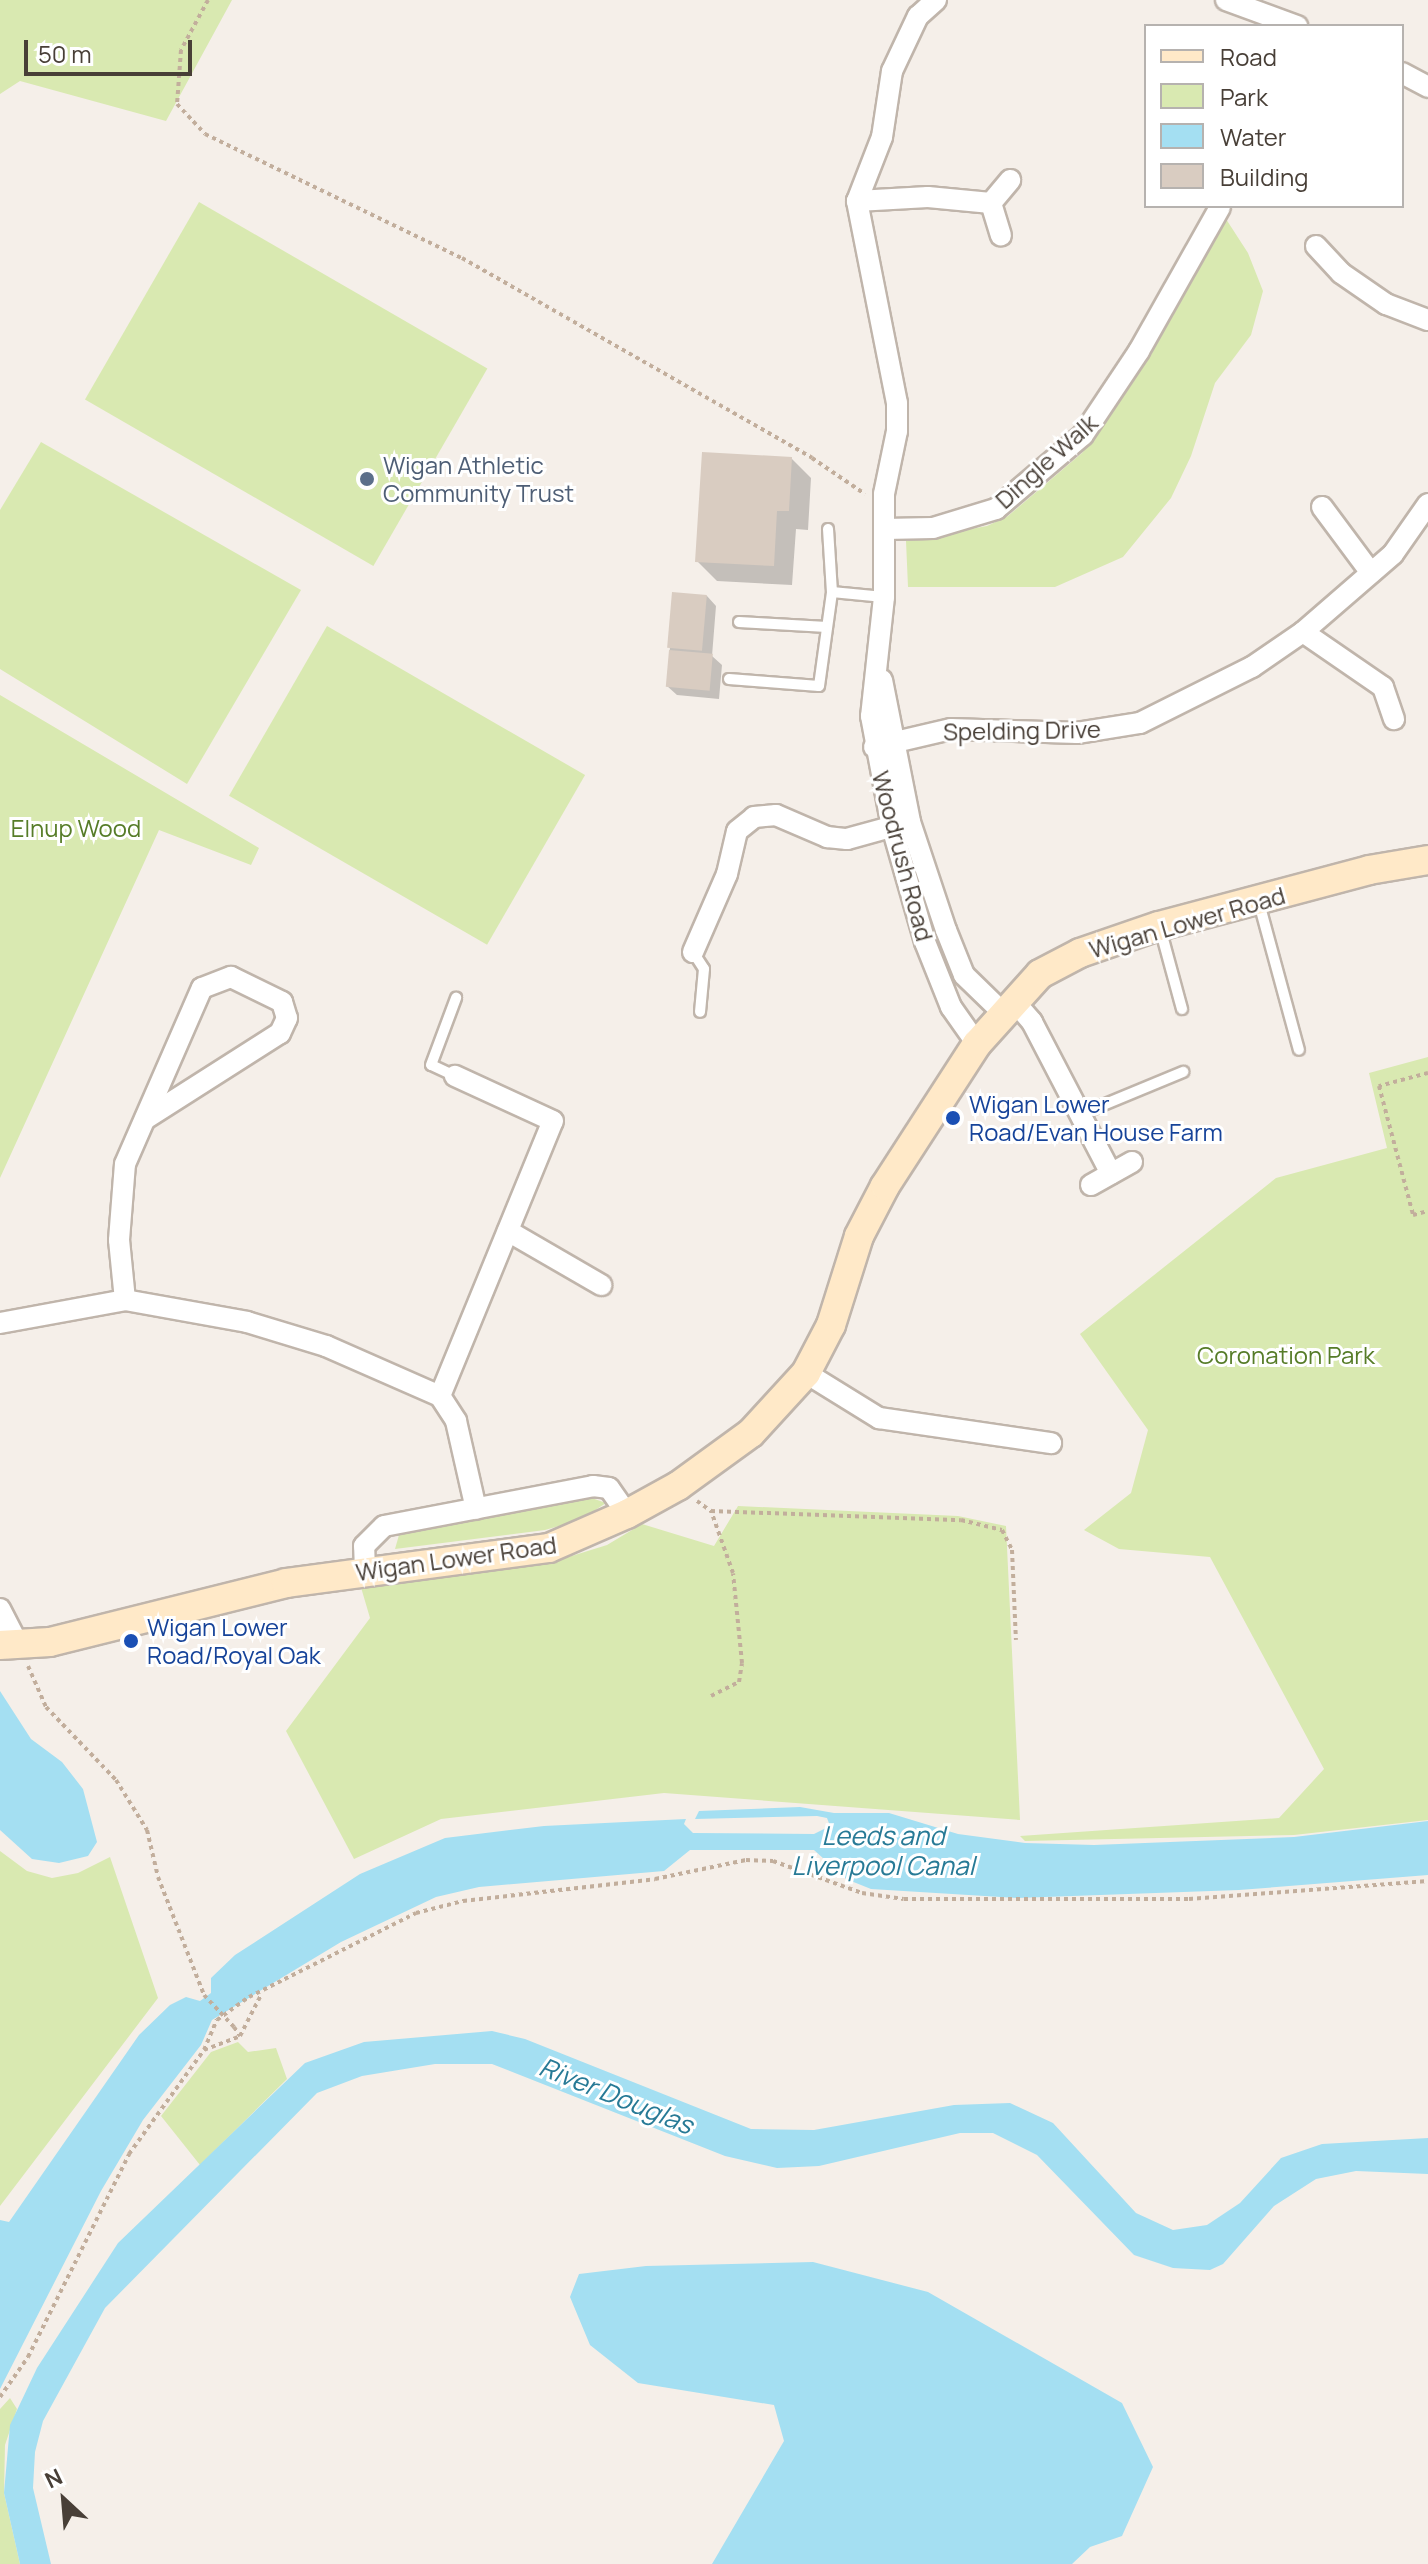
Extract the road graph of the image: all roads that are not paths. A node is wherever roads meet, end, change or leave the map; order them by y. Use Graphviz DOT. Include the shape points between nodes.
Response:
graph roads {
  1 [pos="936,0"];
  2 [pos="1226,0"];
  3 [pos="1292,24"];
  4 [pos="1404,74"];
  5 [pos="1428,87"];
  6 [pos="1010,180"];
  7 [pos="857,201"];
  8 [pos="991,203"];
  9 [pos="1219,208"];
  10 [pos="1001,235"];
  11 [pos="1316,246"];
  12 [pos="1428,320"];
  13 [pos="1428,504"];
  14 [pos="1322,507"];
  15 [pos="828,529"];
  16 [pos="885,529"];
  17 [pos="1371,573"];
  18 [pos="832,592"];
  19 [pos="884,597"];
  20 [pos="739,622"];
  21 [pos="827,627"];
  22 [pos="1303,632"];
  23 [pos="729,679"];
  24 [pos="1394,719"];
  25 [pos="883,744"];
  26 [pos="901,825"];
  27 [pos="1428,860"];
  28 [pos="1258,901"];
  29 [pos="1159,926"];
  30 [pos="693,952"];
  31 [pos="456,998"];
  32 [pos="1007,1006"];
  33 [pos="1182,1009"];
  34 [pos="700,1012"];
  35 [pos="977,1044"];
  36 [pos="1299,1050"];
  37 [pos="1183,1072"];
  38 [pos="455,1076"];
  39 [pos="1079,1115"];
  40 [pos="145,1119"];
  41 [pos="1132,1162"];
  42 [pos="1111,1174"];
  43 [pos="1091,1185"];
  44 [pos="508,1231"];
  45 [pos="601,1285"];
  46 [pos="125,1300"];
  47 [pos="0,1323"];
  48 [pos="806,1373"];
  49 [pos="440,1396"];
  50 [pos="1036,1419"];
  51 [pos="476,1509"];
  52 [pos="627,1514"];
  53 [pos="365,1571"];
  54 [pos="0,1609"];
  55 [pos="9,1646"];
  1 -- 7 [label="street" via="918,16 892,71 882,137"];
  2 -- 3 [label="street"];
  4 -- 5 [label="street"];
  6 -- 8 [label="street"];
  7 -- 8 [label="street" via="928,197"];
  7 -- 16 [label="street" via="897,403 884,494"];
  8 -- 10 [label="street"];
  9 -- 16 [label="street, Dingle Walk" via="1196,233 1108,403 1083,435 996,509 933,528"];
  11 -- 12 [label="street" via="1341,273 1386,304"];
  13 -- 17 [label="street, Spelding Drive" via="1393,554"];
  14 -- 17 [label="street"];
  15 -- 18 [label="lane"];
  16 -- 19 [label="street, Woodrush Road"];
  17 -- 22 [label="street, Spelding Drive"];
  18 -- 19 [label="lane"];
  18 -- 21 [label="lane"];
  19 -- 25 [label="street, Woodrush Road" via="871,716"];
  20 -- 21 [label="lane"];
  21 -- 23 [label="lane" via="819,686"];
  22 -- 24 [label="street" via="1383,687"];
  22 -- 25 [label="street, Spelding Drive" via="1252,667 1140,723 1077,733 951,729"];
  25 -- 26 [label="street, Woodrush Road"];
  26 -- 30 [label="street" via="837,838 776,815 754,817 737,831 727,874 696,923"];
  26 -- 32 [label="street, Woodrush Road" via="964,975"];
  26 -- 35 [label="street, Woodrush Road" via="925,942 951,1007"];
  27 -- 28 [label="main road, Wigan Lower Road" via="1369,870"];
  28 -- 29 [label="main road, Wigan Lower Road"];
  28 -- 36 [label="lane"];
  29 -- 32 [label="main road, Wigan Lower Road" via="1061,961"];
  29 -- 33 [label="lane"];
  30 -- 34 [label="lane" via="704,969"];
  31 -- 38 [label="lane" via="431,1065"];
  32 -- 35 [label="main road, Wigan Lower Road"];
  32 -- 39 [label="street, Woodrush Road" via="1032,1022"];
  35 -- 48 [label="main road, Wigan Lower Road" via="871,1210 831,1325"];
  37 -- 39 [label="lane"];
  38 -- 44 [label="street" via="553,1121"];
  39 -- 42 [label="street, Woodrush Road"];
  40 -- 40 [label="street" via="207,983 231,977 282,1002 287,1018 280,1033"];
  40 -- 46 [label="street" via="120,1190"];
  41 -- 42 [label="street"];
  42 -- 43 [label="street"];
  44 -- 45 [label="street"];
  44 -- 49 [label="street"];
  46 -- 47 [label="street"];
  46 -- 49 [label="street" via="247,1322 326,1346"];
  48 -- 50 [label="street" via="879,1418 1042,1442"];
  48 -- 52 [label="main road, Wigan Lower Road" via="751,1433 678,1486"];
  49 -- 51 [label="street" via="456,1421"];
  51 -- 52 [label="street" via="601,1486 615,1494"];
  51 -- 53 [label="street" via="375,1530 364,1546"];
  52 -- 53 [label="main road, Wigan Lower Road" via="549,1548"];
  53 -- 55 [label="main road, Wigan Lower Road"];
  54 -- 55 [label="street"];
}
